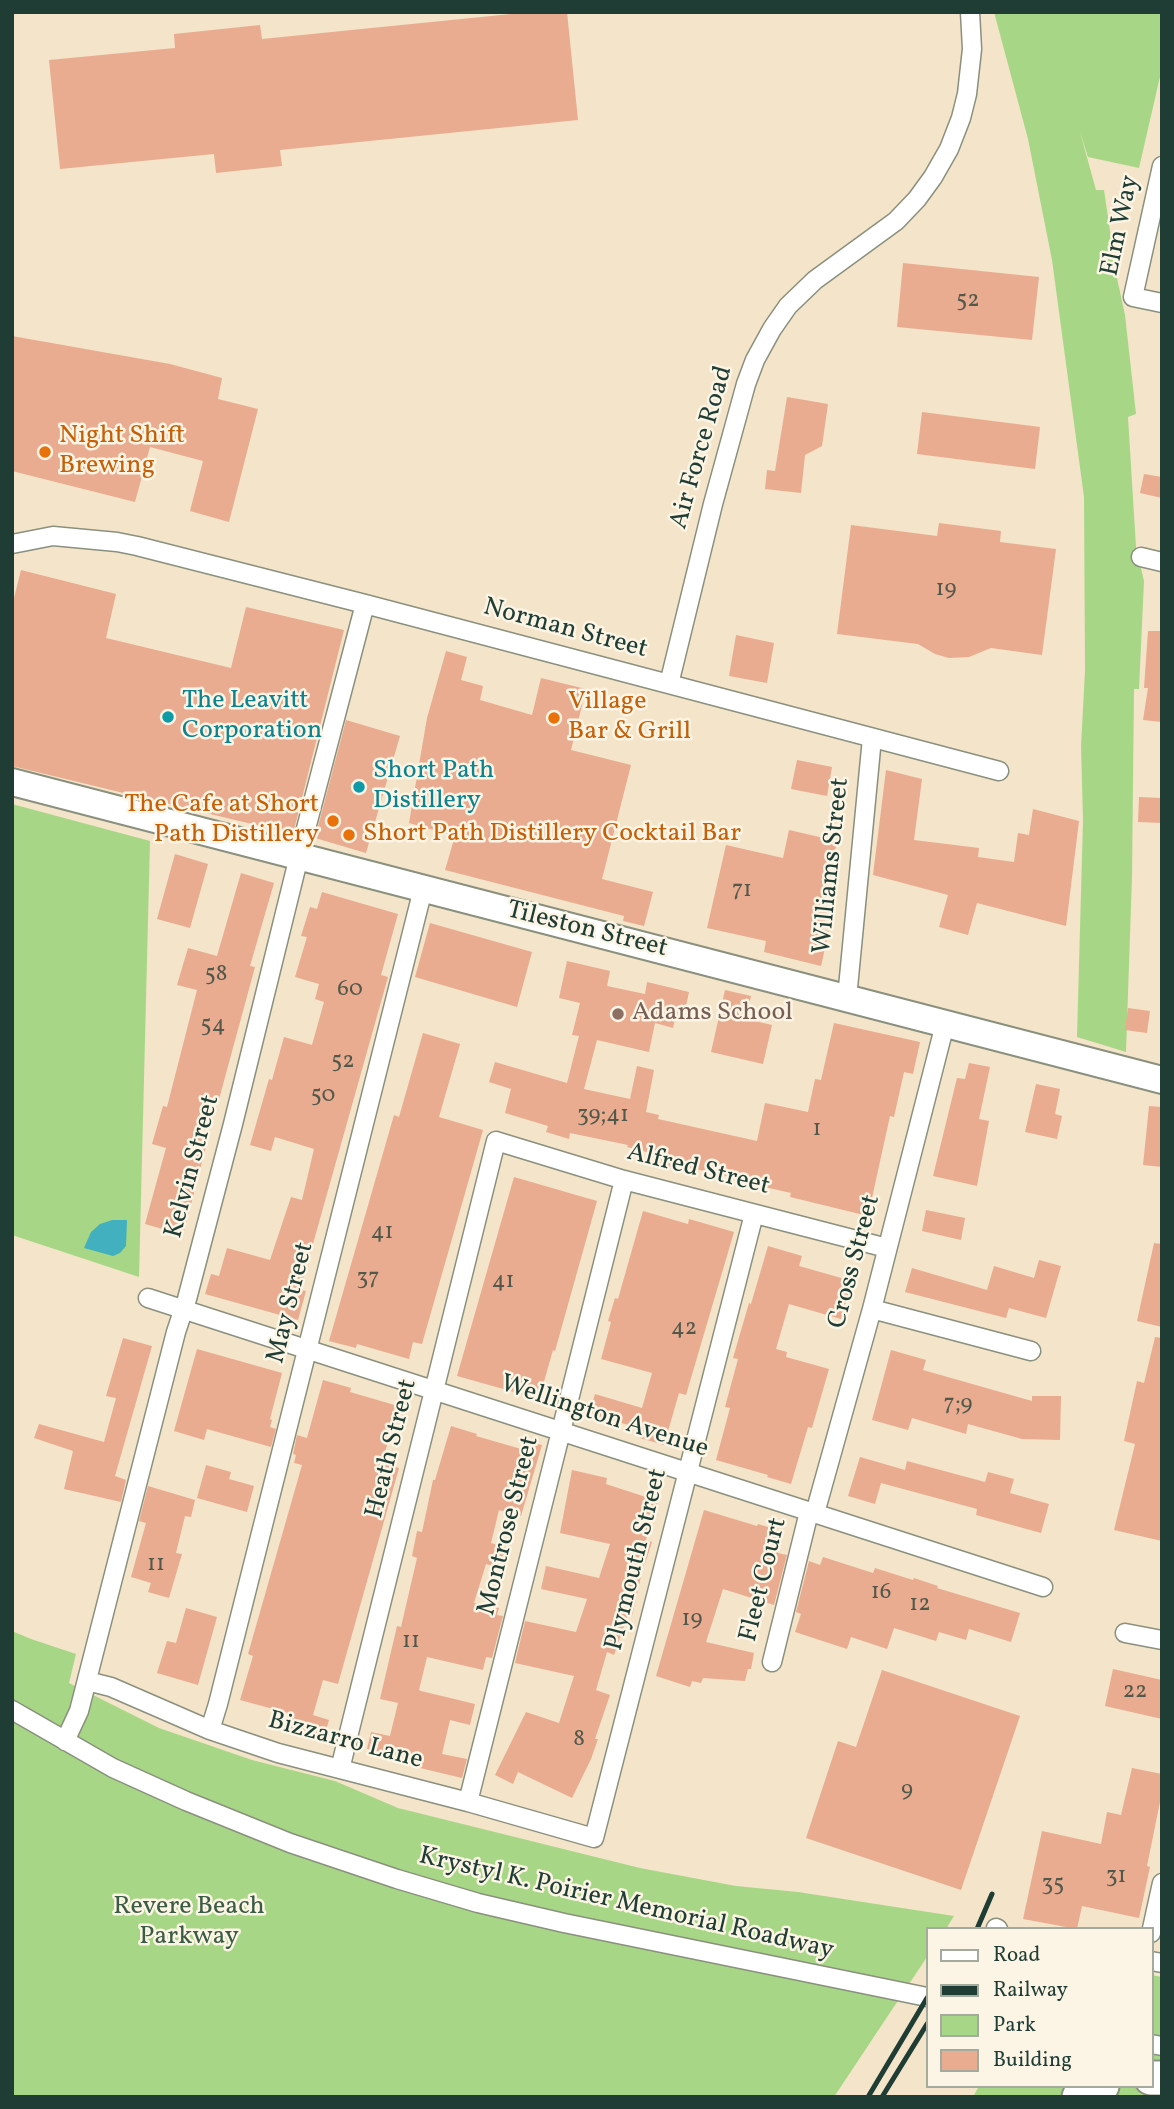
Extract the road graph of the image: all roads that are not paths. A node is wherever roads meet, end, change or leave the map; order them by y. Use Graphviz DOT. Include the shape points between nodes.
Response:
graph roads {
  1 [pos="970,12"];
  2 [pos="1162,166"];
  3 [pos="1162,303"];
  4 [pos="12,544"];
  5 [pos="1141,557"];
  6 [pos="1162,562"];
  7 [pos="365,604"];
  8 [pos="669,684"];
  9 [pos="872,738"];
  10 [pos="999,771"];
  11 [pos="12,782"];
  12 [pos="299,856"];
  13 [pos="423,889"];
  14 [pos="847,998"];
  15 [pos="945,1024"];
  16 [pos="1151,1077"];
  17 [pos="496,1141"];
  18 [pos="624,1180"];
  19 [pos="754,1214"];
  20 [pos="887,1248"];
  21 [pos="148,1298"];
  22 [pos="872,1309"];
  23 [pos="183,1310"];
  24 [pos="307,1350"];
  25 [pos="1031,1351"];
  26 [pos="434,1391"];
  27 [pos="561,1432"];
  28 [pos="688,1473"];
  29 [pos="812,1512"];
  30 [pos="1043,1587"];
  31 [pos="1125,1633"];
  32 [pos="1162,1640"];
  33 [pos="772,1662"];
  34 [pos="87,1681"];
  35 [pos="12,1710"];
  36 [pos="210,1730"];
  37 [pos="65,1741"];
  38 [pos="341,1769"];
  39 [pos="468,1802"];
  40 [pos="594,1838"];
  41 [pos="1162,1883"];
  42 [pos="1153,1925"];
  43 [pos="926,1997"];
  44 [pos="1098,2088"];
  45 [pos="1079,2097"];
  1 -- 8 [label="street, Air Force Road" via="967,94 949,149 933,177 896,221 788,306 755,360 713,504"];
  2 -- 3 [label="street, Elm Way" via="1133,297"];
  4 -- 7 [label="street, Norman Street" via="53,536 117,542"];
  5 -- 6 [label="street"];
  7 -- 8 [label="street, Norman Street"];
  7 -- 12 [label="street, Kelvin Street"];
  8 -- 9 [label="street, Norman Street"];
  9 -- 10 [label="street, Norman Street"];
  9 -- 14 [label="street, Williams Street"];
  11 -- 12 [label="main road, Tileston Street"];
  12 -- 13 [label="main road, Tileston Street"];
  12 -- 23 [label="street, Kelvin Street"];
  13 -- 14 [label="main road, Tileston Street"];
  13 -- 24 [label="street, May Street"];
  14 -- 15 [label="main road, Tileston Street"];
  15 -- 16 [label="main road, Tileston Street"];
  15 -- 20 [label="street, Cross Street"];
  17 -- 18 [label="street, Alfred Street"];
  17 -- 26 [label="street, Heath Street"];
  18 -- 19 [label="street, Alfred Street"];
  18 -- 27 [label="street, Montrose Street"];
  19 -- 20 [label="street, Alfred Street"];
  19 -- 28 [label="street, Plymouth Street"];
  20 -- 22 [label="street, Cross Street"];
  21 -- 23 [label="street, Wellington Avenue"];
  22 -- 25 [label="street"];
  22 -- 29 [label="street, Cross Street"];
  23 -- 24 [label="street, Wellington Avenue"];
  23 -- 34 [label="street, Kelvin Street"];
  24 -- 26 [label="street, Wellington Avenue"];
  24 -- 36 [label="street, May Street"];
  26 -- 27 [label="street, Wellington Avenue"];
  26 -- 38 [label="street, Heath Street"];
  27 -- 28 [label="street, Wellington Avenue"];
  27 -- 39 [label="street, Montrose Street"];
  28 -- 29 [label="street, Wellington Avenue"];
  28 -- 40 [label="street, Plymouth Street"];
  29 -- 30 [label="street, Wellington Avenue"];
  29 -- 33 [label="street, Fleet Court"];
  31 -- 32 [label="street"];
  34 -- 36 [label="street, Bizzarro Lane"];
  34 -- 37 [label="street, Kelvin Street"];
  35 -- 37 [label="street, Krystyl K. Poirier Memorial Roadway"];
  36 -- 38 [label="street, Bizzarro Lane"];
  37 -- 43 [label="street, Krystyl K. Poirier Memorial Roadway" via="219,1815 397,1879 564,1923"];
  38 -- 39 [label="street, Bizzarro Lane"];
  39 -- 40 [label="street, Bizzarro Lane"];
  41 -- 42 [label="street"];
  44 -- 45 [label="highway"];
}
